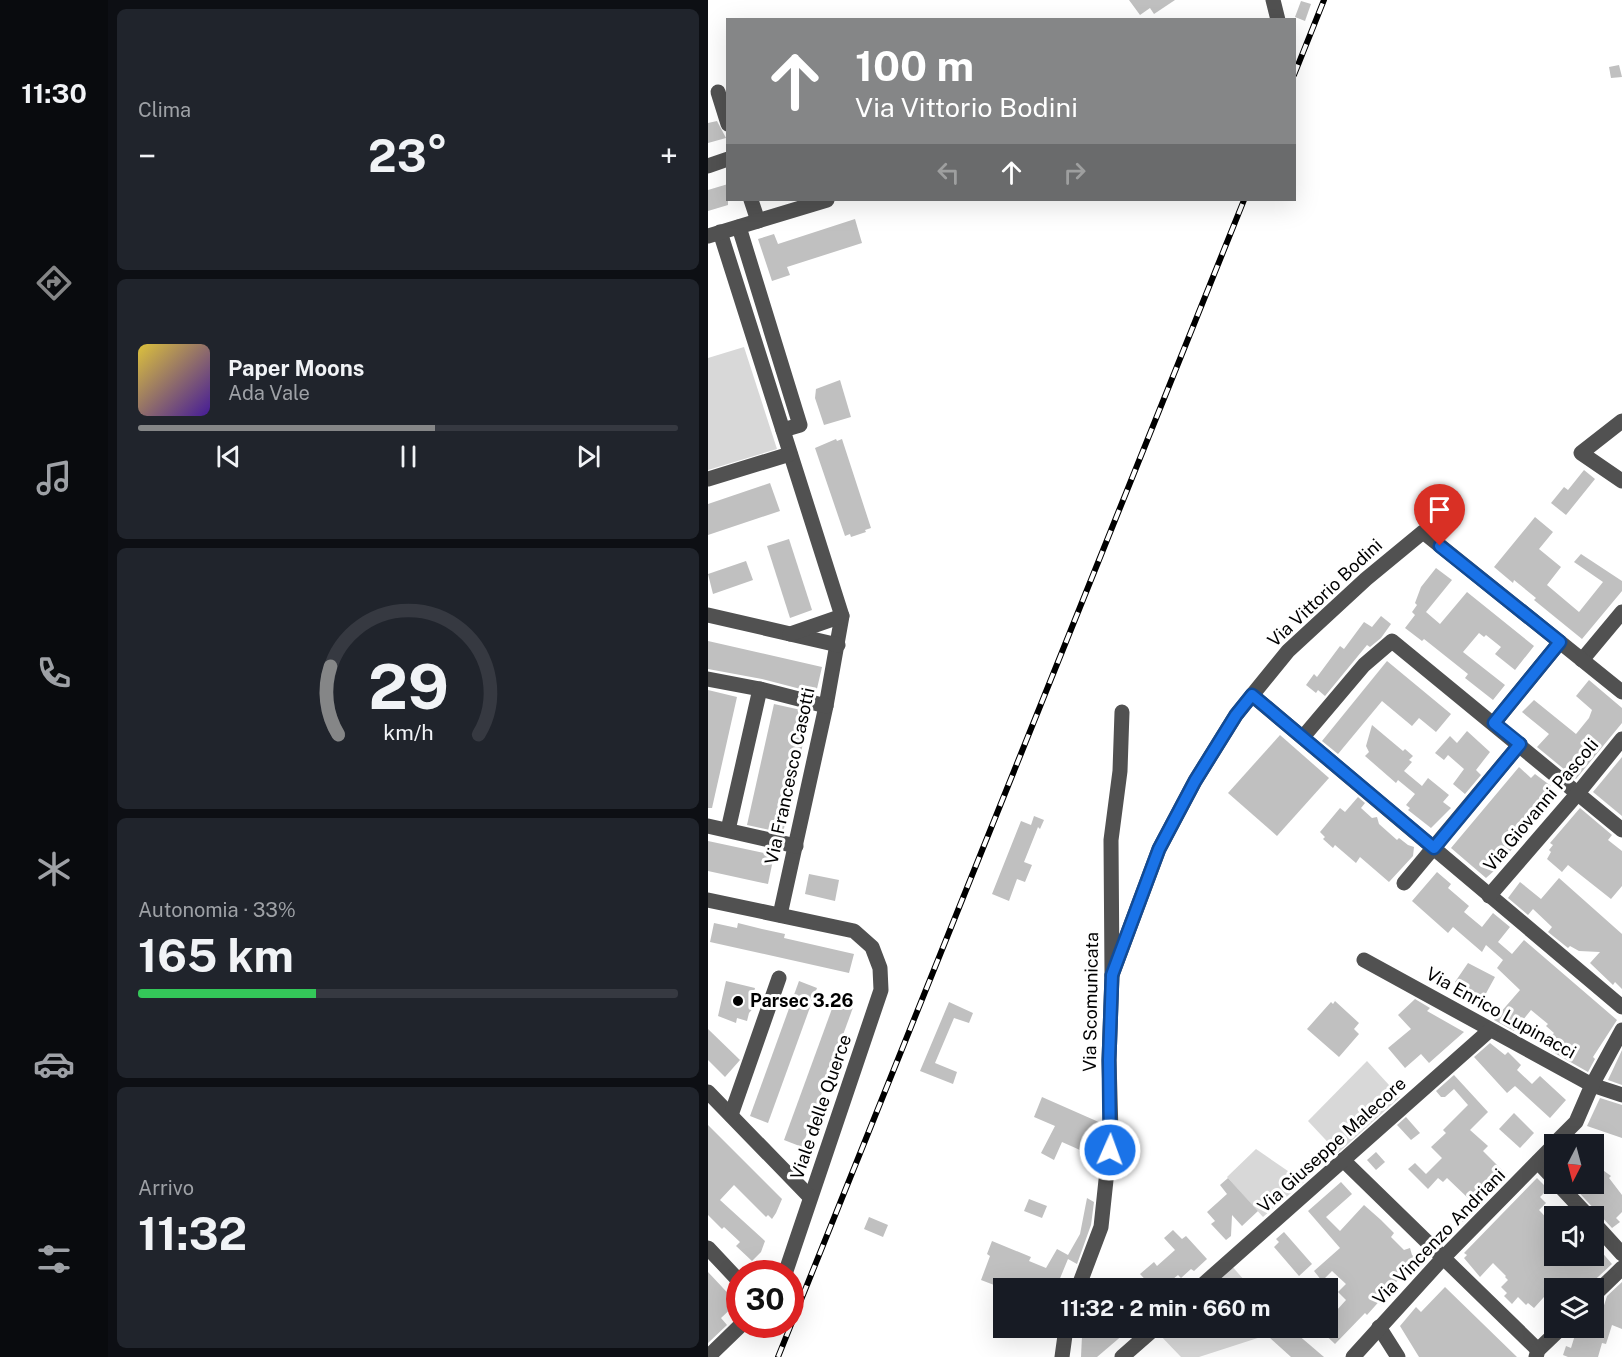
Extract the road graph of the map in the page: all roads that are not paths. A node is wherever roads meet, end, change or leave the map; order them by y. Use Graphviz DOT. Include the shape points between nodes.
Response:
graph roads {
  1 [pos="1273,0"];
  2 [pos="1278,18"];
  3 [pos="718,92"];
  4 [pos="726,118"];
  5 [pos="726,160"];
  6 [pos="708,165"];
  7 [pos="751,201"];
  8 [pos="824,201"];
  9 [pos="758,221"];
  10 [pos="739,227"];
  11 [pos="714,234"];
  12 [pos="1622,422"];
  13 [pos="783,430"];
  14 [pos="790,454"];
  15 [pos="708,479"];
  16 [pos="1622,481"];
  17 [pos="1622,612"];
  18 [pos="708,615"];
  19 [pos="842,616"];
  20 [pos="790,634"];
  21 [pos="1560,642"];
  22 [pos="838,645"];
  23 [pos="1582,660"];
  24 [pos="708,679"];
  25 [pos="760,689"];
  26 [pos="1622,692"];
  27 [pos="1252,695"];
  28 [pos="826,706"];
  29 [pos="1122,712"];
  30 [pos="1494,723"];
  31 [pos="1303,737"];
  32 [pos="1622,739"];
  33 [pos="1520,744"];
  34 [pos="1578,793"];
  35 [pos="708,826"];
  36 [pos="728,830"];
  37 [pos="1622,830"];
  38 [pos="796,846"];
  39 [pos="1434,848"];
  40 [pos="1404,883"];
  41 [pos="1489,896"];
  42 [pos="708,900"];
  43 [pos="780,915"];
  44 [pos="1365,960"];
  45 [pos="1112,975"];
  46 [pos="779,978"];
  47 [pos="1622,1007"];
  48 [pos="1490,1030"];
  49 [pos="1622,1030"];
  50 [pos="1593,1085"];
  51 [pos="708,1092"];
  52 [pos="1622,1095"];
  53 [pos="731,1115"];
  54 [pos="1565,1134"];
  55 [pos="1544,1155"];
  56 [pos="1343,1160"];
  57 [pos="1538,1161"];
  58 [pos="1544,1168"];
  59 [pos="1567,1194"];
  60 [pos="810,1197"];
  61 [pos="1579,1206"];
  62 [pos="1604,1234"];
  63 [pos="708,1248"];
  64 [pos="1622,1254"];
  65 [pos="1443,1258"];
  66 [pos="790,1260"];
  67 [pos="726,1267"];
  68 [pos="1622,1268"];
  69 [pos="1082,1278"];
  70 [pos="1210,1278"];
  71 [pos="1604,1285"];
  72 [pos="1379,1327"];
  73 [pos="728,1338"];
  74 [pos="1065,1338"];
  75 [pos="1144,1338"];
  76 [pos="1552,1338"];
  77 [pos="1537,1354"];
  78 [pos="708,1357"];
  79 [pos="1062,1357"];
  80 [pos="1122,1357"];
  81 [pos="1353,1357"];
  82 [pos="1398,1357"];
  1 -- 2 [label="street"];
  3 -- 4 [label="street"];
  5 -- 6 [label="street"];
  7 -- 9 [label="street"];
  8 -- 9 [label="street"];
  9 -- 10 [label="street"];
  10 -- 11 [label="street"];
  10 -- 13 [label="street" via="800,425"];
  11 -- 13 [label="street, Via Francesco Casotti"];
  12 -- 16 [label="street" via="1581,453"];
  13 -- 14 [label="street, Via Francesco Casotti"];
  14 -- 15 [label="street"];
  14 -- 19 [label="street, Via Francesco Casotti"];
  17 -- 23 [label="street"];
  18 -- 20 [label="street"];
  19 -- 20 [label="street"];
  19 -- 22 [label="street, Via Francesco Casotti"];
  20 -- 22 [label="street"];
  21 -- 23 [label="street"];
  21 -- 27 [label="street, Via Vittorio Bodini" via="1423,532 1288,651"];
  21 -- 30 [label="street"];
  22 -- 28 [label="street, Via Francesco Casotti"];
  23 -- 26 [label="street"];
  24 -- 25 [label="street"];
  25 -- 28 [label="street"];
  25 -- 36 [label="street"];
  27 -- 31 [label="street"];
  27 -- 45 [label="street, Via Vittorio Bodini" via="1195,781 1159,849"];
  28 -- 38 [label="street, Via Francesco Casotti"];
  29 -- 45 [label="street, Via Scomunicata" via="1120,771 1111,840"];
  30 -- 31 [label="street" via="1392,641 1364,665"];
  30 -- 33 [label="street"];
  31 -- 39 [label="street"];
  32 -- 34 [label="street, Via Giovanni Pascoli"];
  33 -- 34 [label="street"];
  33 -- 39 [label="street"];
  34 -- 37 [label="street"];
  34 -- 41 [label="street, Via Giovanni Pascoli"];
  35 -- 36 [label="street"];
  36 -- 38 [label="street"];
  38 -- 43 [label="street, Via Francesco Casotti"];
  39 -- 40 [label="street"];
  39 -- 41 [label="street"];
  41 -- 47 [label="street"];
  42 -- 43 [label="street, Viale delle Querce"];
  43 -- 60 [label="street, Viale delle Querce" via="854,931 872,947 880,968 881,990"];
  44 -- 48 [label="street, Via Enrico Lupinacci"];
  45 -- 69 [label="street, Via Scomunicata" via="1107,1184 1101,1227"];
  46 -- 53 [label="street"];
  48 -- 50 [label="street, Via Enrico Lupinacci"];
  48 -- 56 [label="street, Via Giuseppe Malecore"];
  49 -- 50 [label="street, Via Vincenzo Andriani"];
  50 -- 52 [label="street, Via Enrico Lupinacci"];
  50 -- 54 [label="street, Via Vincenzo Andriani" via="1576,1122"];
  51 -- 53 [label="street"];
  53 -- 60 [label="street"];
  55 -- 57 [label="street, Via Vincenzo Andriani"];
  56 -- 65 [label="street"];
  56 -- 70 [label="street, Via Giuseppe Malecore"];
  57 -- 58 [label="street"];
  57 -- 65 [label="street, Via Vincenzo Andriani"];
  59 -- 61 [label="street"];
  60 -- 66 [label="street, Viale delle Querce"];
  62 -- 64 [label="street"];
  63 -- 67 [label="street"];
  65 -- 72 [label="street, Via Vincenzo Andriani"];
  65 -- 77 [label="street"];
  68 -- 71 [label="street"];
  72 -- 81 [label="street, Via Vincenzo Andriani"];
  72 -- 82 [label="street"];
  73 -- 78 [label="street"];
  74 -- 79 [label="street"];
  75 -- 80 [label="street"];
  76 -- 77 [label="street"];
}
